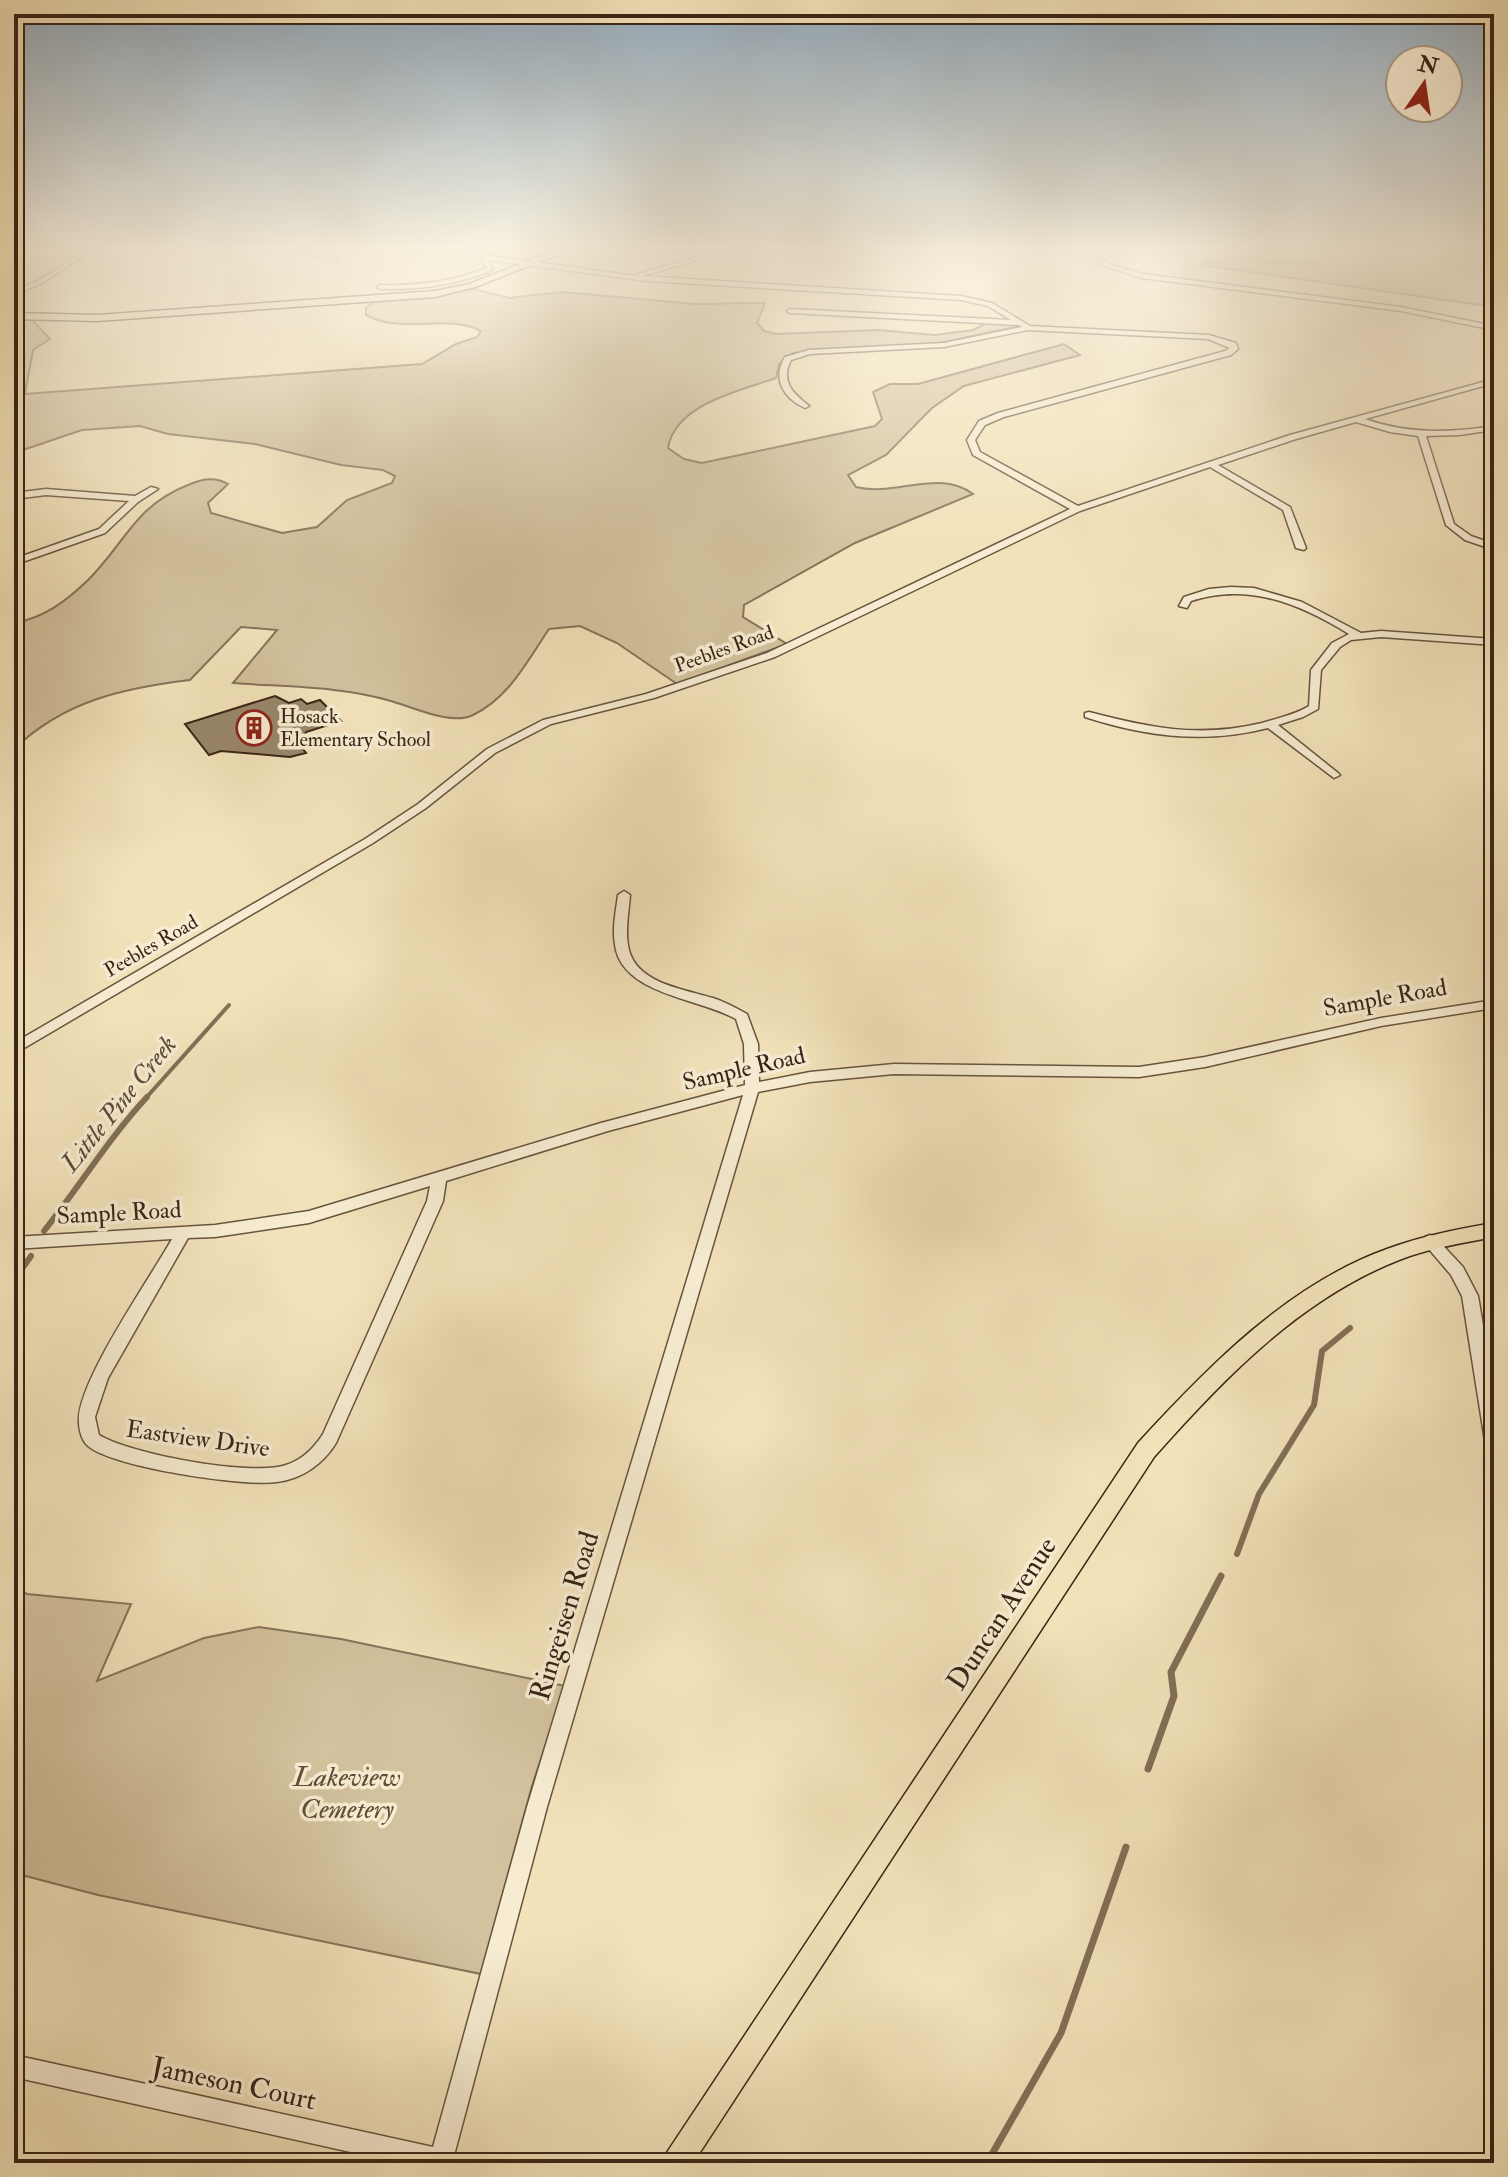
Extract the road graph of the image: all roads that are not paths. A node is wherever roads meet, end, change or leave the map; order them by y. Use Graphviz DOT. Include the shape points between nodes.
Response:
graph roads {
  1 [pos="924,348"];
  2 [pos="1233,348"];
  3 [pos="1494,381"];
  4 [pos="805,406"];
  5 [pos="1355,419"];
  6 [pos="1494,428"];
  7 [pos="1474,432"];
  8 [pos="1422,435"];
  9 [pos="1494,439"];
  10 [pos="1212,465"];
  11 [pos="154,489"];
  12 [pos="14,496"];
  13 [pos="137,499"];
  14 [pos="1077,509"];
  15 [pos="1494,547"];
  16 [pos="1301,548"];
  17 [pos="14,562"];
  18 [pos="1184,606"];
  19 [pos="1358,635"];
  20 [pos="1494,642"];
  21 [pos="1089,715"];
  22 [pos="1270,724"];
  23 [pos="1334,775"];
  24 [pos="624,895"];
  25 [pos="1494,1004"];
  26 [pos="14,1049"];
  27 [pos="752,1088"];
  28 [pos="439,1178"];
  29 [pos="1494,1230"];
  30 [pos="183,1233"];
  31 [pos="1430,1241"];
  32 [pos="14,1243"];
  33 [pos="1494,1441"];
  34 [pos="14,2066"];
  35 [pos="440,2162"];
  36 [pos="675,2163"];
  1 -- 4 [label="street" via="796,355 781,374 784,388"];
  2 -- 14 [label="street" via="1001,415 976,429 971,440 976,453"];
  3 -- 5 [label="street, Peebles Road"];
  5 -- 8 [label="street"];
  5 -- 10 [label="street, Peebles Road"];
  6 -- 7 [label="street"];
  7 -- 8 [label="street"];
  7 -- 9 [label="street"];
  8 -- 15 [label="street" via="1450,525"];
  10 -- 14 [label="street, Peebles Road"];
  10 -- 16 [label="street" via="1287,509"];
  11 -- 13 [label="street"];
  12 -- 13 [label="street" via="46,492"];
  13 -- 17 [label="street" via="102,531"];
  14 -- 26 [label="street, Peebles Road" via="771,655 681,687 530,729 491,751 398,823"];
  18 -- 19 [label="street" via="1187,599 1204,594 1265,594 1314,608"];
  19 -- 20 [label="street"];
  19 -- 22 [label="street" via="1343,640 1316,670 1314,707"];
  21 -- 22 [label="street" via="1134,729 1180,735 1216,735"];
  22 -- 23 [label="street"];
  24 -- 27 [label="street, Ringeisen Road" via="621,942 627,962 649,983 716,1001 742,1017 751,1044"];
  25 -- 27 [label="street, Sample Road" via="1139,1072 894,1069"];
  27 -- 28 [label="street, Sample Road"];
  27 -- 35 [label="street, Ringeisen Road" via="537,1807"];
  28 -- 30 [label="street, Sample Road" via="309,1217"];
  28 -- 30 [label="street, Eastview Drive" via="435,1201 330,1438 316,1457 280,1474 241,1475 134,1456 101,1446 89,1431 87,1416 99,1381"];
  29 -- 31 [label="main road, Duncan Avenue"];
  30 -- 32 [label="street, Sample Road"];
  31 -- 33 [label="street" via="1457,1271 1470,1296"];
  31 -- 36 [label="main road, Duncan Avenue" via="1361,1268 1288,1315 1208,1383 1146,1450"];
  34 -- 35 [label="street, Jameson Court"];
}
